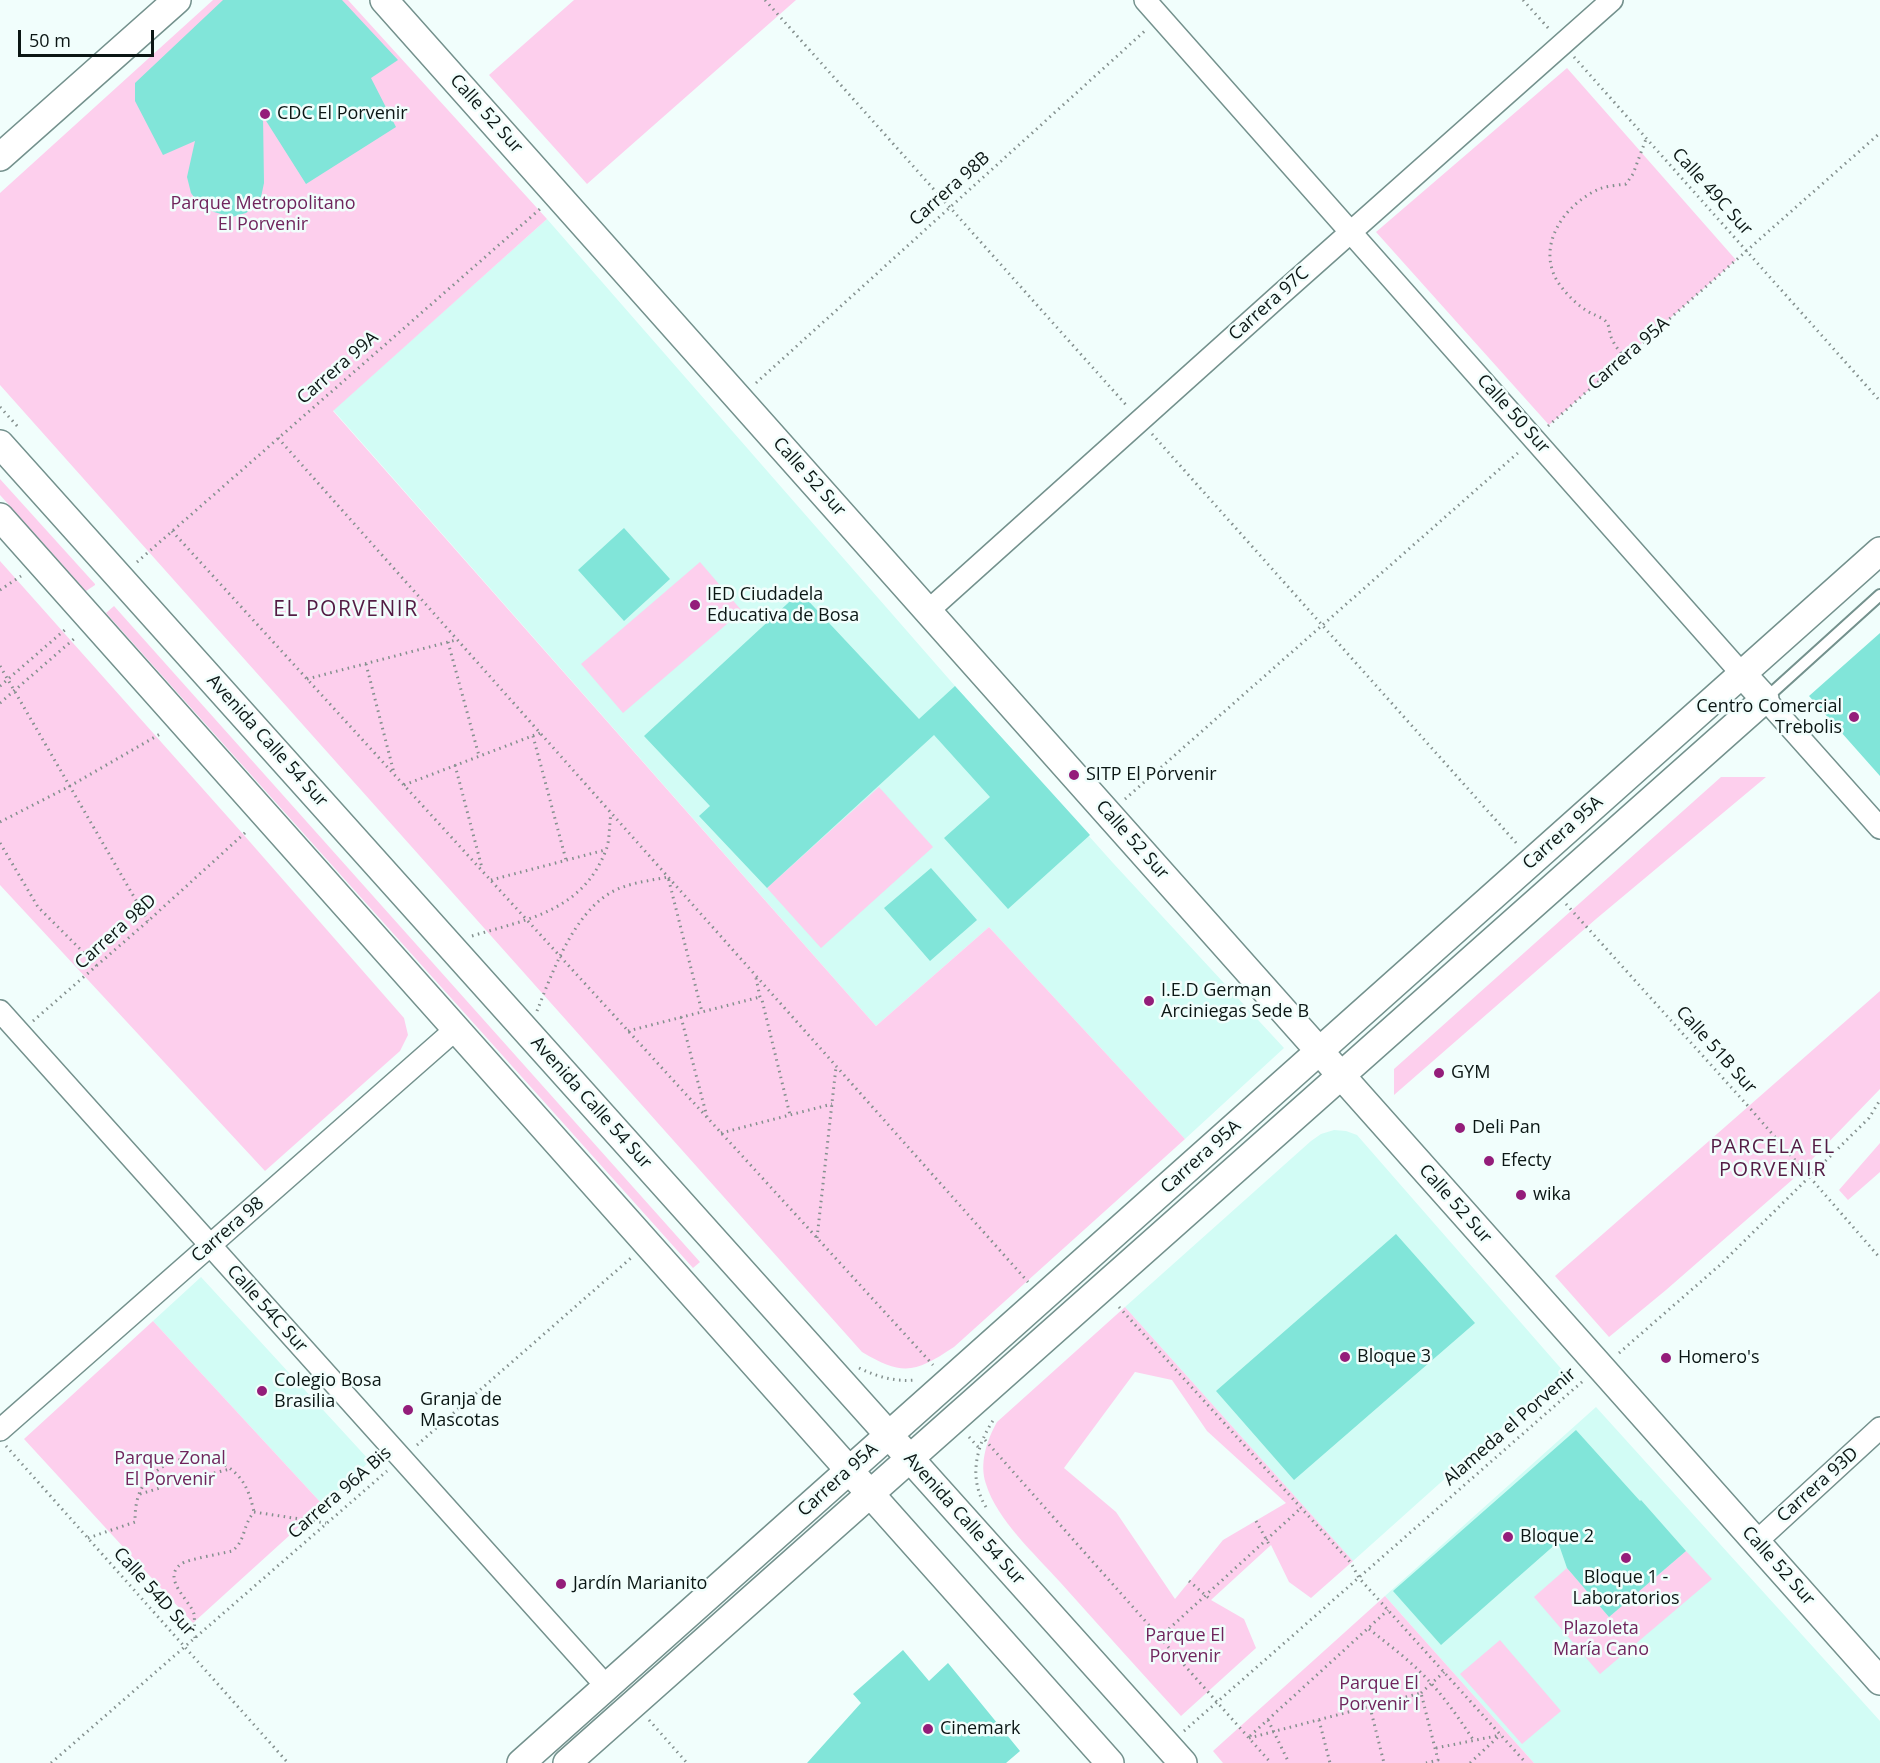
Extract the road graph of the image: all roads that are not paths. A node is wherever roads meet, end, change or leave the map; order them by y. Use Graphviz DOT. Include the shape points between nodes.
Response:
graph roads {
  1 [pos="177,0"];
  2 [pos="384,0"];
  3 [pos="1145,0"];
  4 [pos="1612,0"];
  5 [pos="0,157"];
  6 [pos="1351,231"];
  7 [pos="0,444"];
  8 [pos="0,517"];
  9 [pos="1880,551"];
  10 [pos="1880,595"];
  11 [pos="928,611"];
  12 [pos="1742,674"];
  13 [pos="1765,699"];
  14 [pos="1880,828"];
  15 [pos="0,1011"];
  16 [pos="456,1029"];
  17 [pos="1319,1051"];
  18 [pos="1341,1075"];
  19 [pos="210,1245"];
  20 [pos="1880,1428"];
  21 [pos="0,1430"];
  22 [pos="889,1435"];
  23 [pos="909,1458"];
  24 [pos="849,1470"];
  25 [pos="870,1494"];
  26 [pos="1756,1542"];
  27 [pos="1880,1681"];
  28 [pos="607,1687"];
  29 [pos="1185,1751"];
  30 [pos="521,1763"];
  31 [pos="567,1763"];
  32 [pos="1110,1763"];
  1 -- 5 [label="street"];
  2 -- 11 [label="street, Calle 52 Sur"];
  3 -- 6 [label="street, Calle 50 Sur"];
  4 -- 6 [label="street, Carrera 97C"];
  6 -- 11 [label="street, Carrera 97C"];
  6 -- 12 [label="street, Calle 50 Sur"];
  7 -- 22 [label="street, Avenida Calle 54 Sur"];
  8 -- 16 [label="street"];
  9 -- 12 [label="street, Carrera 95A"];
  10 -- 13 [label="lane"];
  11 -- 17 [label="street, Calle 52 Sur"];
  12 -- 13 [label="street, Calle 50 Sur"];
  12 -- 17 [label="street, Carrera 95A"];
  13 -- 14 [label="street, Calle 50 Sur"];
  13 -- 18 [label="street, Carrera 95A"];
  15 -- 19 [label="street, Calle 54C Sur"];
  16 -- 19 [label="street, Carrera 98"];
  16 -- 24 [label="street"];
  17 -- 18 [label="street, Calle 52 Sur"];
  17 -- 22 [label="street, Carrera 95A"];
  18 -- 23 [label="street, Carrera 95A"];
  18 -- 26 [label="street, Calle 52 Sur"];
  19 -- 21 [label="street, Carrera 98"];
  19 -- 28 [label="street, Calle 54C Sur"];
  20 -- 26 [label="street, Carrera 93D"];
  22 -- 23 [label="street, Avenida Calle 54 Sur"];
  22 -- 24 [label="street, Carrera 95A"];
  23 -- 25 [label="street, Carrera 95A"];
  23 -- 29 [label="street, Avenida Calle 54 Sur"];
  24 -- 25 [label="street"];
  24 -- 28 [label="street, Carrera 95A"];
  25 -- 31 [label="street, Carrera 95A"];
  25 -- 32 [label="street"];
  26 -- 27 [label="street, Calle 52 Sur"];
  28 -- 30 [label="street, Carrera 95A"];
}
